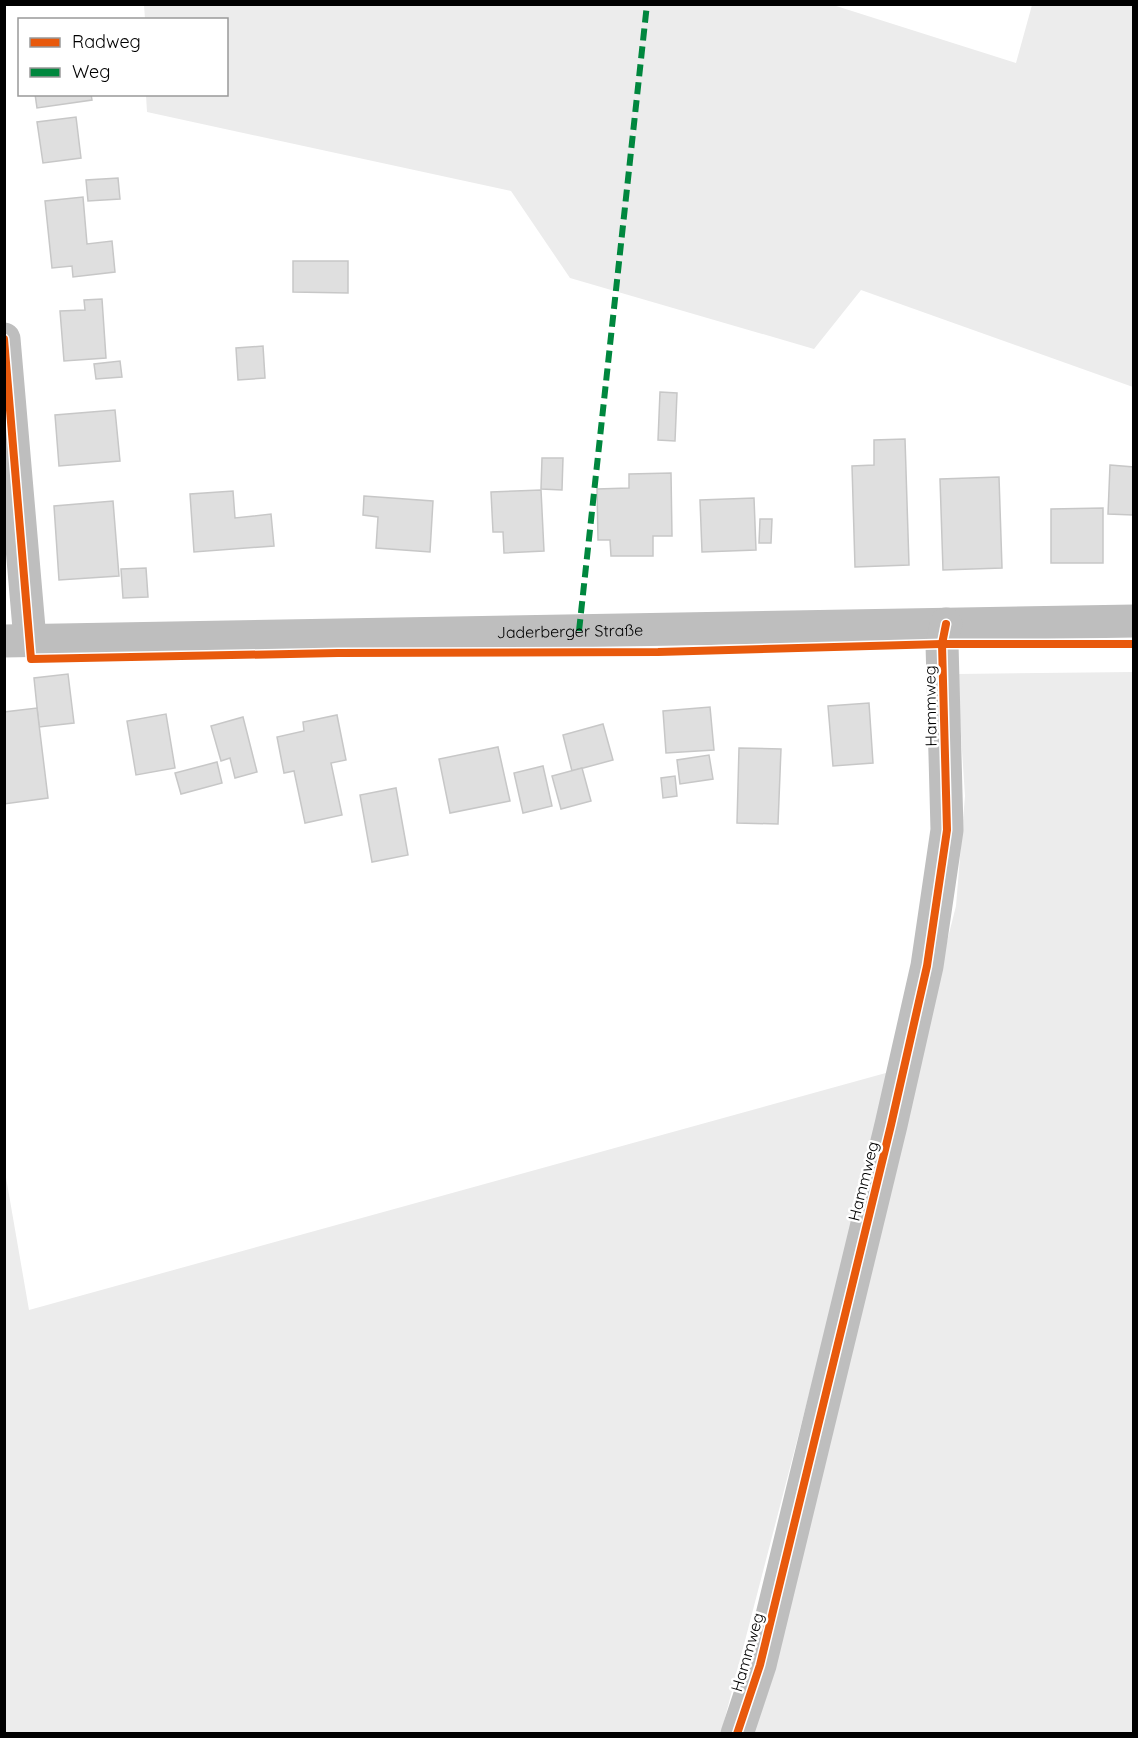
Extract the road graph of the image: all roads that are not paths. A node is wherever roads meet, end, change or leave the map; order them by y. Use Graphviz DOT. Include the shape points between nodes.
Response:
graph roads {
  1 [pos="4,339"];
  2 [pos="1134,621"];
  3 [pos="946,624"];
  4 [pos="17,641"];
  5 [pos="737,1734"];
  1 -- 4 [label="street"];
  2 -- 3 [label="street, Jaderberger Straße"];
  3 -- 4 [label="street, Jaderberger Straße"];
  3 -- 5 [label="street, Hammweg" via="942,644 947,830 927,966 763,1653"];
}
